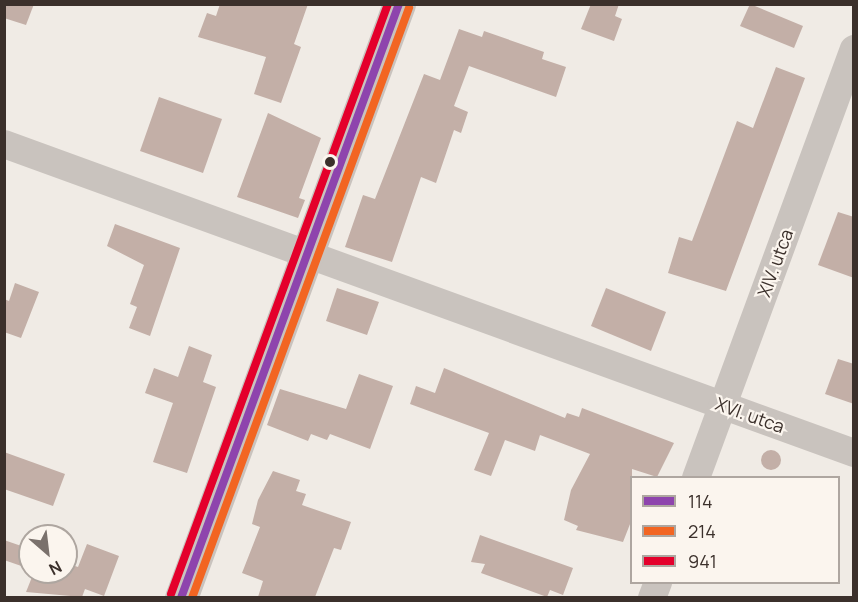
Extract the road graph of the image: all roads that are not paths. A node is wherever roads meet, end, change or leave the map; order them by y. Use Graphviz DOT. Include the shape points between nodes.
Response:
graph roads {
  1 [pos="399,4"];
  2 [pos="854,49"];
  3 [pos="4,144"];
  4 [pos="308,252"];
  5 [pos="723,405"];
  6 [pos="854,453"];
  7 [pos="696,476"];
  8 [pos="181,597"];
  1 -- 4 [label="street"];
  2 -- 5 [label="street, XIV. utca"];
  3 -- 4 [label="street, XVI. utca"];
  4 -- 5 [label="street, XVI. utca"];
  4 -- 8 [label="street"];
  5 -- 6 [label="street, XVI. utca"];
  5 -- 7 [label="street, XIV. utca"];
}
